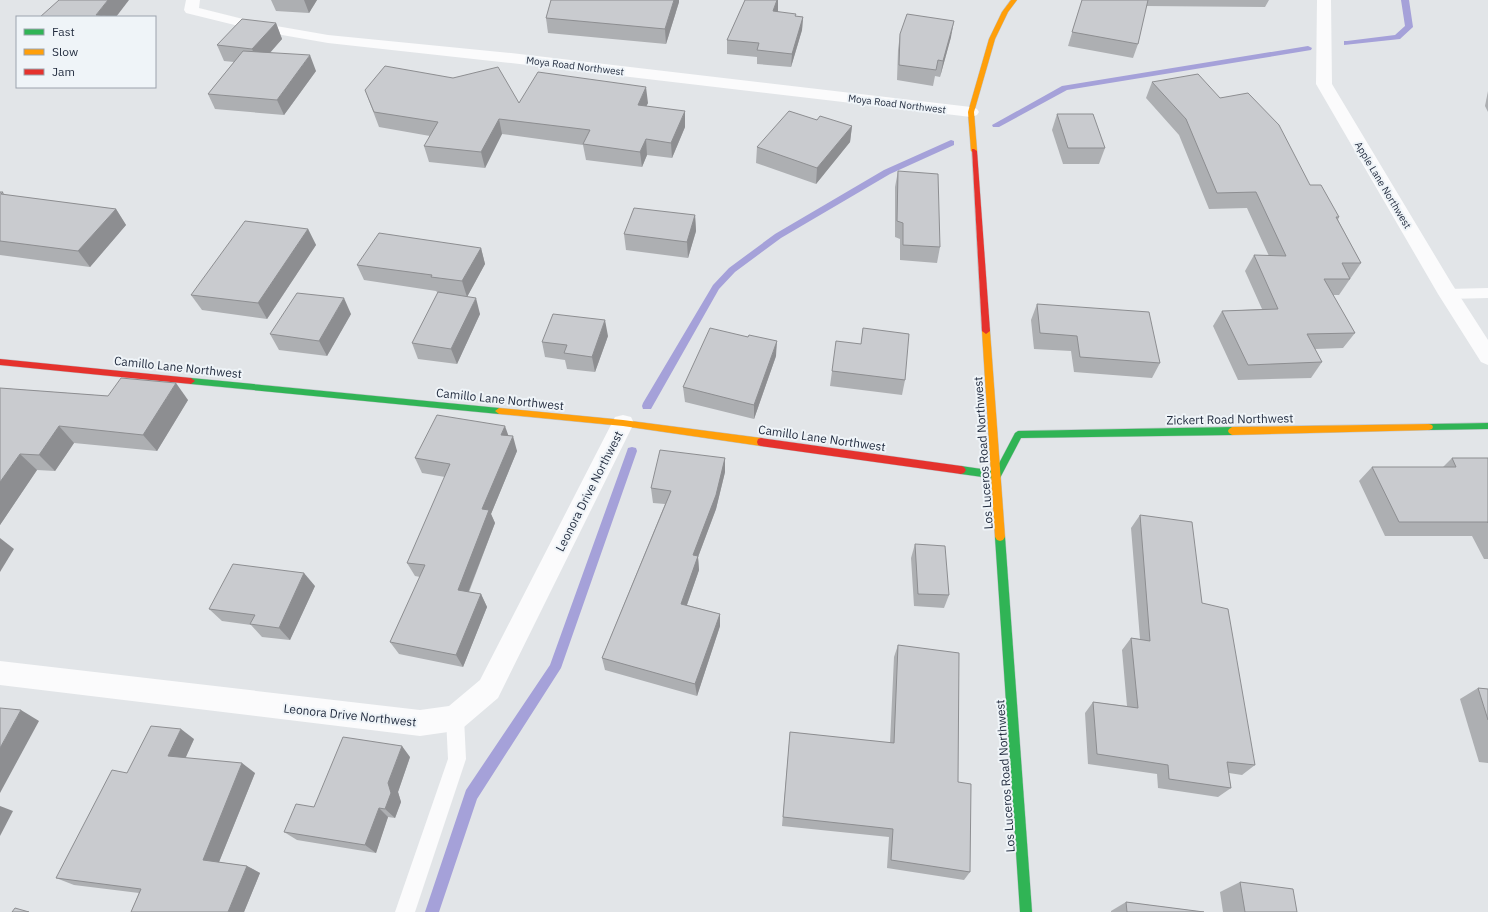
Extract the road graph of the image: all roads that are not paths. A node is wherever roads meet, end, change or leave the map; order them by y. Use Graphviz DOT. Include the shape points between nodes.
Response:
graph roads {
  1 [pos="193,0"];
  2 [pos="1014,0"];
  3 [pos="1324,0"];
  4 [pos="971,112"];
  5 [pos="1488,293"];
  6 [pos="1448,294"];
  7 [pos="1488,357"];
  8 [pos="0,362"];
  9 [pos="623,423"];
  10 [pos="1488,426"];
  11 [pos="996,475"];
  12 [pos="0,673"];
  13 [pos="455,718"];
  14 [pos="405,912"];
  15 [pos="1026,912"];
  1 -- 4 [label="street, Moya Road Northwest" via="191,10 259,27 328,39"];
  2 -- 4 [label="street, Los Luceros Road Northwest" via="1007,8 993,36"];
  3 -- 6 [label="street, Apple Lane Northwest" via="1324,84"];
  4 -- 11 [label="street, Los Luceros Road Northwest"];
  5 -- 6 [label="lane"];
  6 -- 7 [label="street, Apple Lane Northwest"];
  8 -- 9 [label="street, Camillo Lane Northwest"];
  9 -- 11 [label="street, Camillo Lane Northwest"];
  9 -- 13 [label="street, Leonora Drive Northwest" via="489,689"];
  10 -- 11 [label="street, Zickert Road Northwest" via="1018,435"];
  11 -- 15 [label="street, Los Luceros Road Northwest"];
  12 -- 13 [label="street, Leonora Drive Northwest" via="420,723"];
  13 -- 14 [label="lane" via="457,759"];
}
